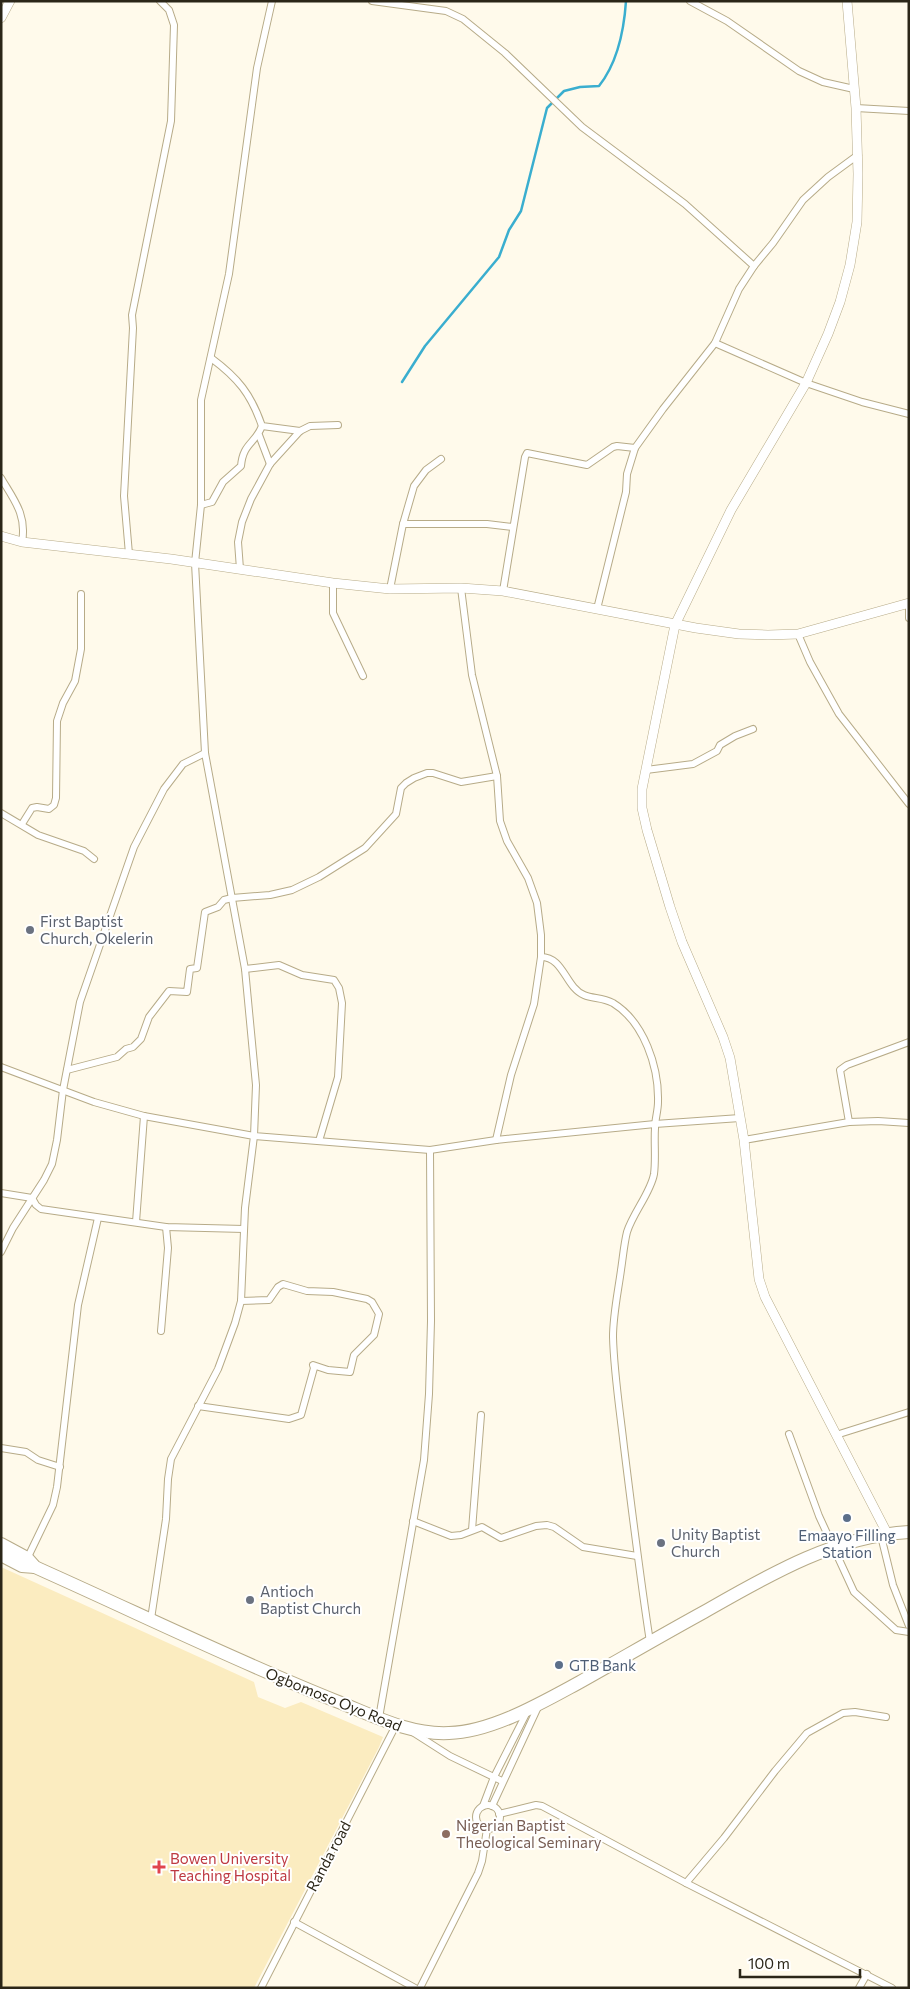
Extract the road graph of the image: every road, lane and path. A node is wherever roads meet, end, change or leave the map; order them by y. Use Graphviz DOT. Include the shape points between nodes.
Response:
graph roads {
  1 [pos="10,1"];
  2 [pos="160,1"];
  3 [pos="272,1"];
  4 [pos="372,1"];
  5 [pos="690,1"];
  6 [pos="847,1"];
  7 [pos="1,18"];
  8 [pos="854,89"];
  9 [pos="856,108"];
  10 [pos="909,111"];
  11 [pos="858,154"];
  12 [pos="754,266"];
  13 [pos="715,343"];
  14 [pos="211,358"];
  15 [pos="806,383"];
  16 [pos="909,414"];
  17 [pos="338,425"];
  18 [pos="262,426"];
  19 [pos="300,431"];
  20 [pos="259,435"];
  21 [pos="635,448"];
  22 [pos="441,459"];
  23 [pos="270,464"];
  24 [pos="1,478"];
  25 [pos="202,505"];
  26 [pos="403,524"];
  27 [pos="513,527"];
  28 [pos="1,536"];
  29 [pos="22,542"];
  30 [pos="129,554"];
  31 [pos="195,563"];
  32 [pos="240,569"];
  33 [pos="333,583"];
  34 [pos="461,588"];
  35 [pos="390,589"];
  36 [pos="503,592"];
  37 [pos="81,594"];
  38 [pos="909,603"];
  39 [pos="597,609"];
  40 [pos="909,618"];
  41 [pos="675,624"];
  42 [pos="798,634"];
  43 [pos="363,676"];
  44 [pos="753,729"];
  45 [pos="206,753"];
  46 [pos="646,770"];
  47 [pos="497,776"];
  48 [pos="908,801"];
  49 [pos="1,813"];
  50 [pos="22,824"];
  51 [pos="94,859"];
  52 [pos="232,898"];
  53 [pos="541,956"];
  54 [pos="245,969"];
  55 [pos="909,1042"];
  56 [pos="1,1067"];
  57 [pos="67,1070"];
  58 [pos="63,1090"];
  59 [pos="144,1116"];
  60 [pos="740,1118"];
  61 [pos="848,1122"];
  62 [pos="909,1123"];
  63 [pos="655,1124"];
  64 [pos="254,1136"];
  65 [pos="496,1140"];
  66 [pos="744,1140"];
  67 [pos="319,1141"];
  68 [pos="430,1150"];
  69 [pos="1,1193"];
  70 [pos="32,1198"];
  71 [pos="98,1218"];
  72 [pos="136,1222"];
  73 [pos="166,1227"];
  74 [pos="244,1230"];
  75 [pos="1,1252"];
  76 [pos="241,1301"];
  77 [pos="161,1330"];
  78 [pos="198,1406"];
  79 [pos="909,1412"];
  80 [pos="481,1415"];
  81 [pos="789,1434"];
  82 [pos="836,1435"];
  83 [pos="1,1448"];
  84 [pos="60,1467"];
  85 [pos="413,1521"];
  86 [pos="472,1530"];
  87 [pos="909,1532"];
  88 [pos="884,1534"];
  89 [pos="1,1544"];
  90 [pos="834,1548"];
  91 [pos="1,1555"];
  92 [pos="637,1556"];
  93 [pos="28,1563"];
  94 [pos="151,1619"];
  95 [pos="909,1626"];
  96 [pos="909,1632"];
  97 [pos="650,1642"];
  98 [pos="534,1707"];
  99 [pos="886,1717"];
  100 [pos="379,1718"];
  101 [pos="400,1726"];
  102 [pos="494,1777"];
  103 [pos="502,1780"];
  104 [pos="483,1806"];
  105 [pos="492,1806"];
  106 [pos="499,1814"];
  107 [pos="487,1829"];
  108 [pos="686,1884"];
  109 [pos="294,1922"];
  110 [pos="866,1974"];
  111 [pos="412,1987"];
  112 [pos="261,1988"];
  113 [pos="420,1988"];
  114 [pos="859,1988"];
  115 [pos="892,1988"];
  1 -- 7 [label="street"];
  2 -- 30 [label="street" via="169,10 174,25 172,105 132,315 124,496"];
  3 -- 14 [label="street" via="257,68 229,274"];
  4 -- 12 [label="street" via="446,10 464,19 582,126 685,204"];
  5 -- 8 [label="street" via="799,71 823,82"];
  6 -- 8 [label="street"];
  8 -- 9 [label="street"];
  9 -- 10 [label="street"];
  9 -- 11 [label="street"];
  11 -- 12 [label="street" via="803,200"];
  11 -- 15 [label="street" via="857,222 850,265 840,302"];
  12 -- 13 [label="street" via="739,290"];
  13 -- 15 [label="street"];
  13 -- 21 [label="street"];
  14 -- 18 [label="street" via="230,372 254,403"];
  14 -- 25 [label="street" via="201,400"];
  15 -- 16 [label="street"];
  15 -- 41 [label="street" via="731,510"];
  17 -- 19 [label="street" via="310,426"];
  18 -- 19 [label="street"];
  18 -- 20 [label="street"];
  19 -- 23 [label="street"];
  20 -- 23 [label="street"];
  20 -- 25 [label="street" via="247,444 241,466 223,482 212,502"];
  21 -- 27 [label="street" via="613,447 587,465 527,452"];
  21 -- 39 [label="street"];
  22 -- 26 [label="street" via="426,470 414,486"];
  23 -- 32 [label="street" via="242,522 238,542"];
  24 -- 29 [label="street" via="21,511 25,528"];
  25 -- 31 [label="street"];
  26 -- 27 [label="street"];
  26 -- 35 [label="street"];
  27 -- 36 [label="street"];
  28 -- 29 [label="street"];
  29 -- 30 [label="street"];
  30 -- 31 [label="street"];
  31 -- 32 [label="street"];
  31 -- 45 [label="street"];
  32 -- 33 [label="street"];
  33 -- 35 [label="street"];
  33 -- 43 [label="street" via="333,613"];
  34 -- 35 [label="street"];
  34 -- 36 [label="street"];
  34 -- 47 [label="street" via="472,675"];
  36 -- 39 [label="street"];
  37 -- 50 [label="street" via="81,649 75,681 57,721 56,798 49,809 32,808"];
  38 -- 40 [label="street"];
  38 -- 42 [label="street"];
  39 -- 41 [label="street"];
  41 -- 42 [label="street" via="739,634"];
  41 -- 46 [label="street"];
  42 -- 48 [label="street" via="839,714"];
  44 -- 46 [label="street" via="735,736 722,744 717,752 693,764"];
  45 -- 52 [label="street"];
  45 -- 57 [label="street" via="183,764 164,789 134,848 80,1002"];
  46 -- 60 [label="street" via="642,808 647,830 682,942 730,1058"];
  47 -- 52 [label="street" via="461,782 432,773 414,778 401,788 396,814 365,848 292,890"];
  47 -- 53 [label="street" via="500,821 537,903"];
  49 -- 50 [label="street"];
  50 -- 51 [label="street" via="38,835 84,851"];
  52 -- 54 [label="street"];
  52 -- 57 [label="street" via="205,912 197,968 190,968 187,992 169,991 146,1022 141,1039 133,1047 117,1057"];
  53 -- 63 [label="street" via="556,962 582,994 612,1003 642,1033 657,1081"];
  53 -- 65 [label="street" via="534,1004 511,1075"];
  54 -- 64 [label="street" via="256,1085"];
  54 -- 67 [label="street" via="279,965 302,975 334,980 339,988 342,1003 338,1077"];
  55 -- 61 [label="street" via="840,1070"];
  56 -- 58 [label="street"];
  57 -- 58 [label="street"];
  58 -- 59 [label="street"];
  58 -- 70 [label="street" via="52,1164"];
  59 -- 64 [label="street"];
  59 -- 72 [label="street"];
  60 -- 63 [label="street"];
  60 -- 66 [label="street"];
  61 -- 62 [label="street"];
  61 -- 66 [label="street"];
  63 -- 65 [label="street"];
  63 -- 92 [label="street" via="654,1175 627,1233 613,1336"];
  64 -- 67 [label="street"];
  64 -- 74 [label="street"];
  65 -- 68 [label="street"];
  66 -- 82 [label="street" via="758,1279"];
  67 -- 68 [label="street"];
  68 -- 85 [label="street" via="429,1394 424,1460"];
  69 -- 70 [label="street"];
  70 -- 71 [label="street" via="40,1209"];
  70 -- 75 [label="street"];
  71 -- 72 [label="street"];
  71 -- 84 [label="street" via="78,1305"];
  72 -- 73 [label="street"];
  73 -- 74 [label="street"];
  73 -- 77 [label="street" via="168,1248"];
  74 -- 76 [label="street"];
  76 -- 78 [label="street" via="218,1369"];
  76 -- 78 [label="street" via="269,1300 278,1286 288,1284 367,1299 379,1314 374,1335 354,1355 350,1372 313,1365 301,1415 289,1419"];
  78 -- 94 [label="street" via="171,1459"];
  79 -- 82 [label="street"];
  80 -- 86 [label="street"];
  81 -- 90 [label="street"];
  82 -- 88 [label="street"];
  83 -- 84 [label="street" via="26,1452"];
  84 -- 93 [label="street" via="53,1505"];
  85 -- 86 [label="street" via="451,1536"];
  85 -- 100 [label="street"];
  86 -- 92 [label="street" via="482,1527 501,1538 547,1525 583,1547"];
  87 -- 88 [label="highway, Ogbomoso Oyo Road"];
  88 -- 90 [label="highway, Ogbomoso Oyo Road"];
  88 -- 95 [label="street" via="893,1585"];
  89 -- 93 [label="highway, Ogbomoso Oyo Road"];
  90 -- 96 [label="street" via="854,1592 896,1630"];
  90 -- 97 [label="highway, Ogbomoso Oyo Road" via="756,1583"];
  91 -- 93 [label="highway, Ogbomoso Oyo Road"];
  92 -- 97 [label="street"];
  93 -- 94 [label="highway, Ogbomoso Oyo Road"];
  94 -- 100 [label="highway, Ogbomoso Oyo Road" via="281,1679"];
  97 -- 98 [label="highway, Ogbomoso Oyo Road"];
  98 -- 101 [label="highway, Ogbomoso Oyo Road" via="477,1728 449,1734"];
  98 -- 102 [label="street"];
  98 -- 103 [label="street"];
  99 -- 108 [label="street" via="843,1713 807,1733"];
  100 -- 101 [label="highway, Ogbomoso Oyo Road"];
  101 -- 102 [label="street" via="450,1756"];
  101 -- 109 [label="street, Randa road"];
  102 -- 103 [label="street"];
  102 -- 104 [label="street"];
  103 -- 105 [label="street"];
  104 -- 105 [label="street"];
  104 -- 107 [label="street" via="477,1810 476,1821"];
  105 -- 106 [label="street"];
  106 -- 107 [label="street" via="497,1825"];
  106 -- 108 [label="street" via="542,1806"];
  107 -- 113 [label="street" via="478,1873"];
  108 -- 110 [label="street"];
  109 -- 111 [label="street"];
  109 -- 112 [label="street, Randa road"];
  110 -- 114 [label="street"];
  110 -- 115 [label="street"];
}
